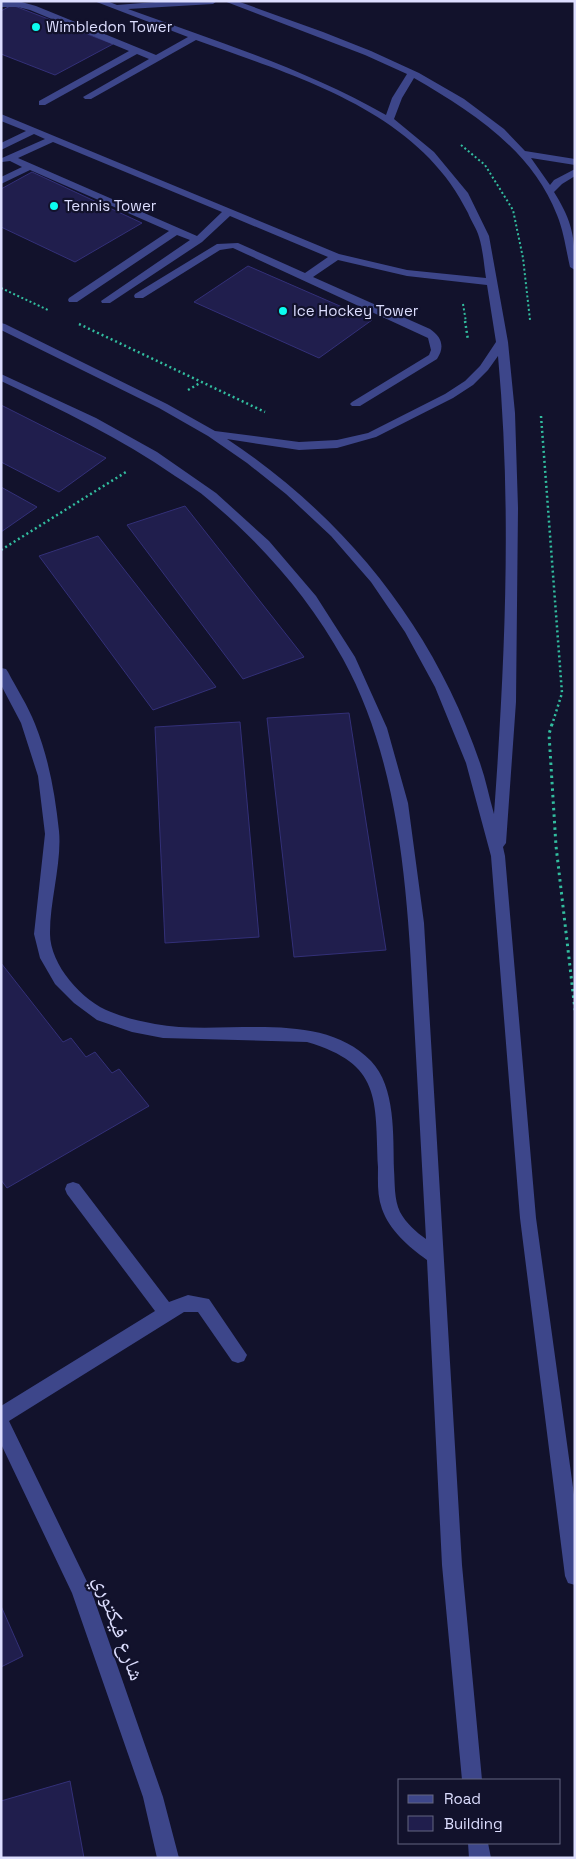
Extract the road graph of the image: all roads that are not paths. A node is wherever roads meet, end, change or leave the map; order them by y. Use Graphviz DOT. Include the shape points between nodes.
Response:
graph roads {
  1 [pos="98,1"];
  2 [pos="213,1"];
  3 [pos="228,1"];
  4 [pos="4,5"];
  5 [pos="114,7"];
  6 [pos="195,37"];
  7 [pos="135,50"];
  8 [pos="155,58"];
  9 [pos="412,73"];
  10 [pos="88,97"];
  11 [pos="42,103"];
  12 [pos="1,117"];
  13 [pos="389,120"];
  14 [pos="34,130"];
  15 [pos="54,138"];
  16 [pos="1,147"];
  17 [pos="524,154"];
  18 [pos="6,160"];
  19 [pos="575,162"];
  20 [pos="29,167"];
  21 [pos="575,172"];
  22 [pos="1,181"];
  23 [pos="550,190"];
  24 [pos="229,211"];
  25 [pos="176,231"];
  26 [pos="198,240"];
  27 [pos="336,256"];
  28 [pos="575,267"];
  29 [pos="304,278"];
  30 [pos="491,282"];
  31 [pos="139,296"];
  32 [pos="73,300"];
  33 [pos="106,301"];
  34 [pos="1,326"];
  35 [pos="502,342"];
  36 [pos="1,376"];
  37 [pos="356,404"];
  38 [pos="212,434"];
  39 [pos="1,672"];
  40 [pos="498,856"];
  41 [pos="73,1189"];
  42 [pos="434,1254"];
  43 [pos="168,1314"];
  44 [pos="238,1355"];
  45 [pos="1,1416"];
  46 [pos="1,1424"];
  47 [pos="575,1576"];
  48 [pos="472,1779"];
  49 [pos="478,1844"];
  50 [pos="168,1858"];
  51 [pos="480,1858"];
  1 -- 5 [label="street"];
  2 -- 5 [label="street"];
  3 -- 9 [label="street" via="344,42"];
  4 -- 7 [label="street" via="33,8"];
  5 -- 6 [label="street"];
  6 -- 8 [label="street"];
  6 -- 13 [label="street" via="302,76"];
  7 -- 8 [label="street"];
  7 -- 11 [label="street"];
  8 -- 10 [label="street"];
  9 -- 13 [label="street"];
  9 -- 17 [label="street" via="476,112"];
  12 -- 14 [label="street"];
  13 -- 30 [label="street" via="431,154 463,193 484,236"];
  14 -- 15 [label="street"];
  14 -- 16 [label="street"];
  15 -- 18 [label="street"];
  15 -- 24 [label="street"];
  17 -- 19 [label="street"];
  17 -- 23 [label="street"];
  18 -- 20 [label="street"];
  20 -- 22 [label="street"];
  20 -- 25 [label="street"];
  21 -- 23 [label="street"];
  23 -- 28 [label="street" via="560,209"];
  24 -- 26 [label="street"];
  24 -- 27 [label="street"];
  25 -- 26 [label="street"];
  25 -- 32 [label="street"];
  26 -- 33 [label="street"];
  27 -- 29 [label="street"];
  27 -- 30 [label="street" via="407,273"];
  29 -- 31 [label="street" via="238,247 222,245"];
  29 -- 37 [label="street" via="426,331 436,343 433,357"];
  30 -- 35 [label="street"];
  34 -- 38 [label="street" via="163,406"];
  35 -- 38 [label="street" via="469,383 372,435 337,444 299,446"];
  35 -- 40 [label="street" via="509,413 512,508 509,702"];
  36 -- 42 [label="street" via="92,420 153,455 212,496 265,544 311,598 350,660 380,728 402,803 417,923"];
  38 -- 40 [label="street" via="290,491 335,533 375,579 406,623 442,687 473,763"];
  39 -- 42 [label="street" via="28,723 45,776 52,834 42,934 48,958 60,980 103,1016 132,1026 163,1032 307,1036 350,1050 377,1081 382,1101 387,1197 393,1214 417,1244"];
  40 -- 47 [label="street" via="528,1218"];
  41 -- 43 [label="street"];
  42 -- 48 [label="street" via="452,1565"];
  43 -- 44 [label="street" via="180,1305 203,1305"];
  43 -- 45 [label="street"];
  46 -- 50 [label="street, شارع فيكتوري" via="81,1590 153,1798"];
  49 -- 51 [label="street"];
}
